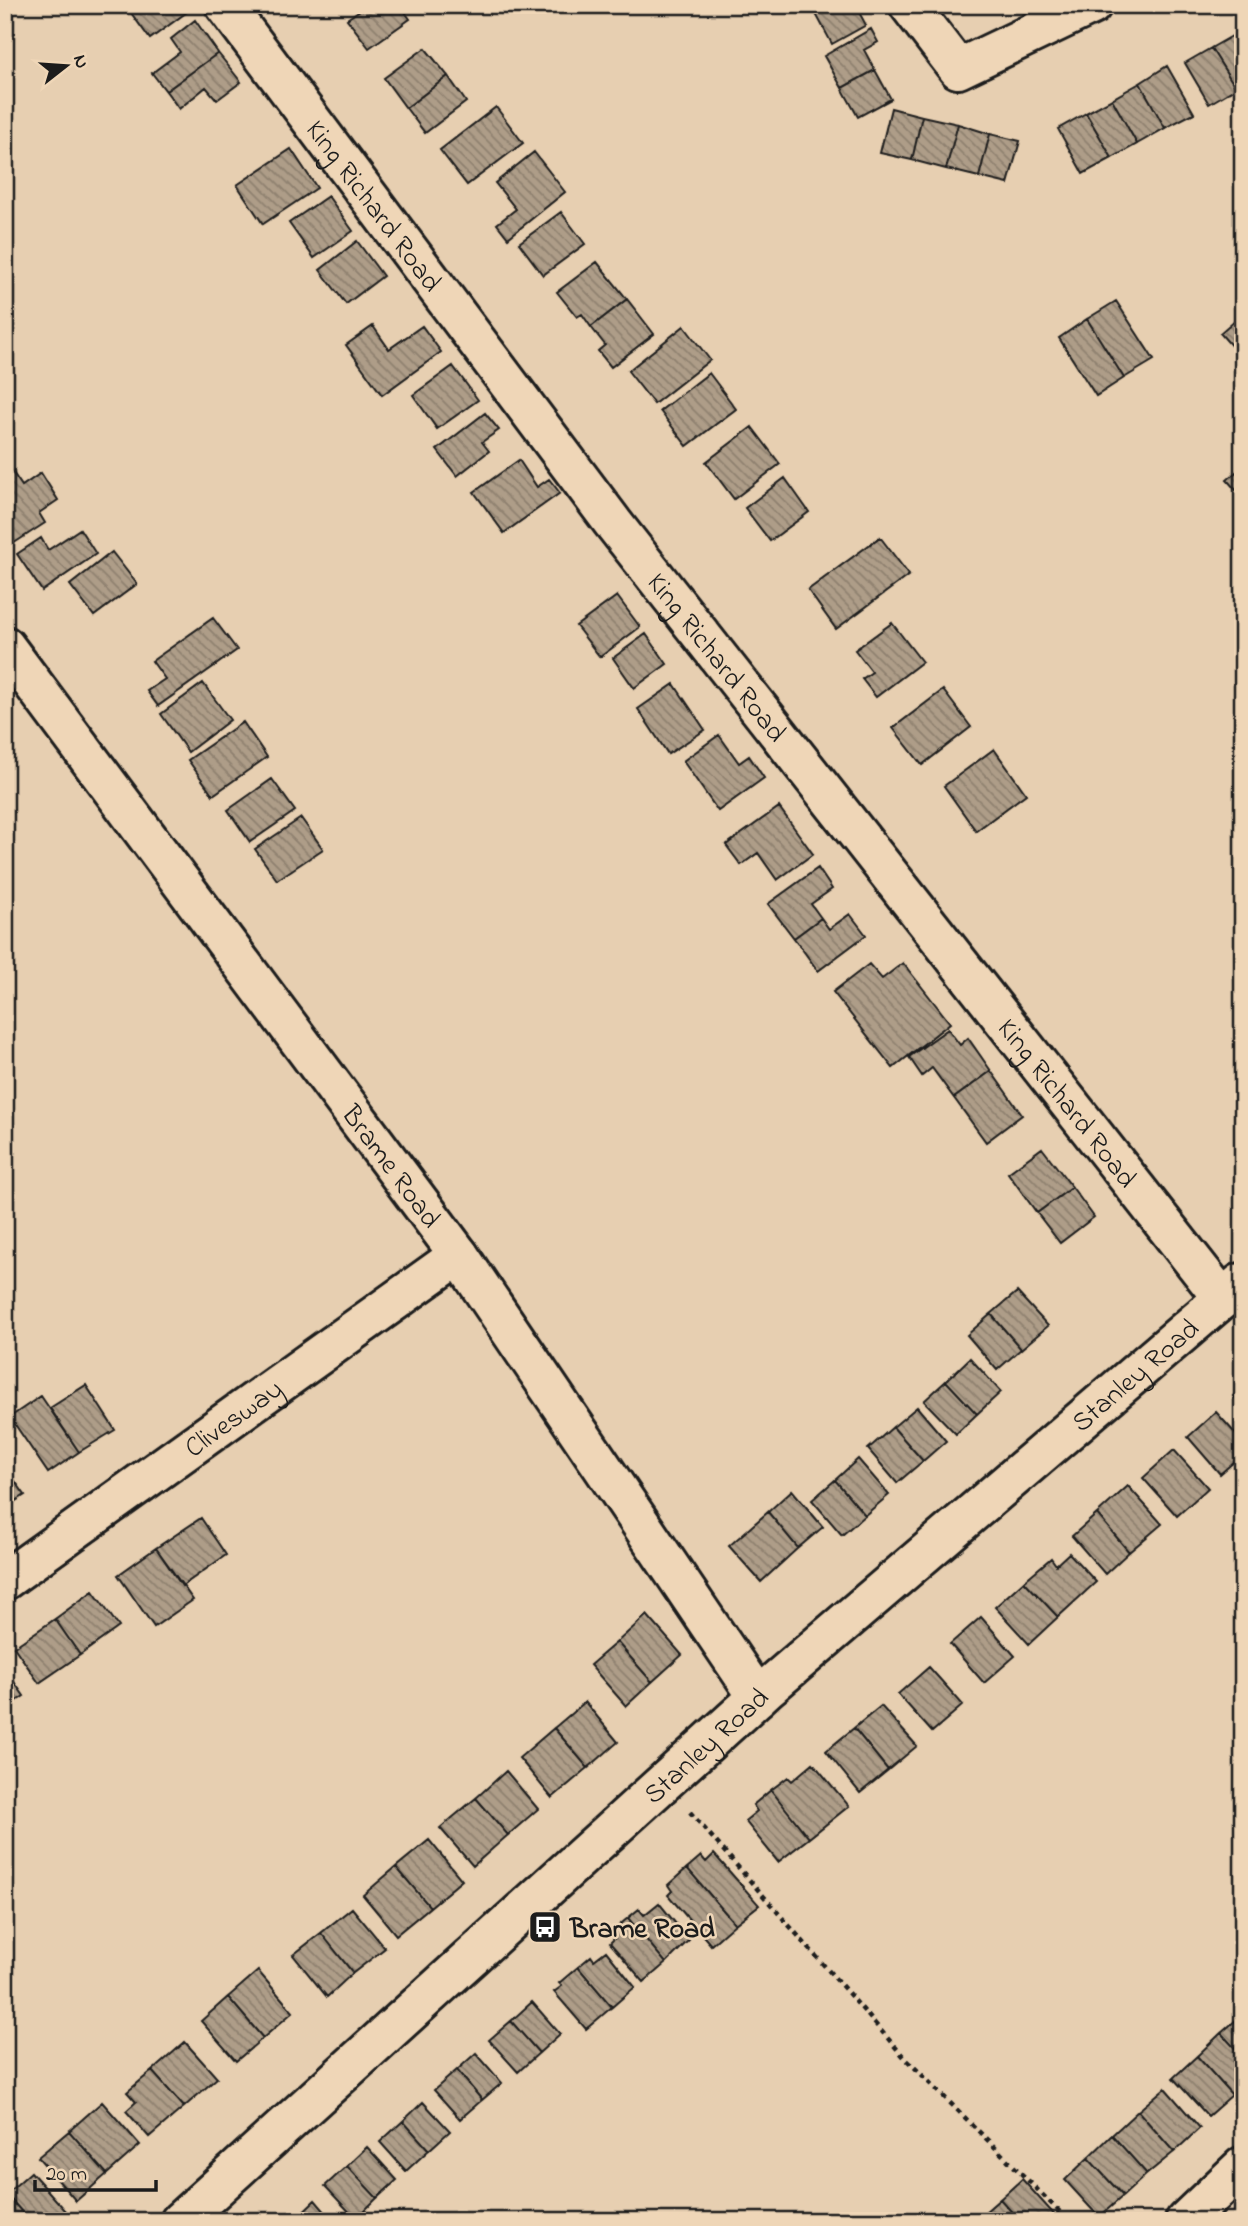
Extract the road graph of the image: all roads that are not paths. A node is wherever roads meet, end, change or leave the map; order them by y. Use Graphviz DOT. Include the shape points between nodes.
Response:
graph roads {
  1 [pos="225,5"];
  2 [pos="909,5"];
  3 [pos="1092,5"];
  4 [pos="5,646"];
  5 [pos="459,1255"];
  6 [pos="1233,1290"];
  7 [pos="5,1580"];
  8 [pos="758,1697"];
  9 [pos="1243,2166"];
  10 [pos="180,2221"];
  11 [pos="1185,2221"];
  1 -- 6 [label="street, King Richard Road" via="613,523"];
  2 -- 3 [label="street" via="958,69"];
  4 -- 5 [label="street, Brame Road"];
  5 -- 7 [label="street, Clivesway"];
  5 -- 8 [label="street, Brame Road"];
  6 -- 8 [label="street, Stanley Road"];
  8 -- 10 [label="street, Stanley Road"];
  9 -- 11 [label="street"];
}
